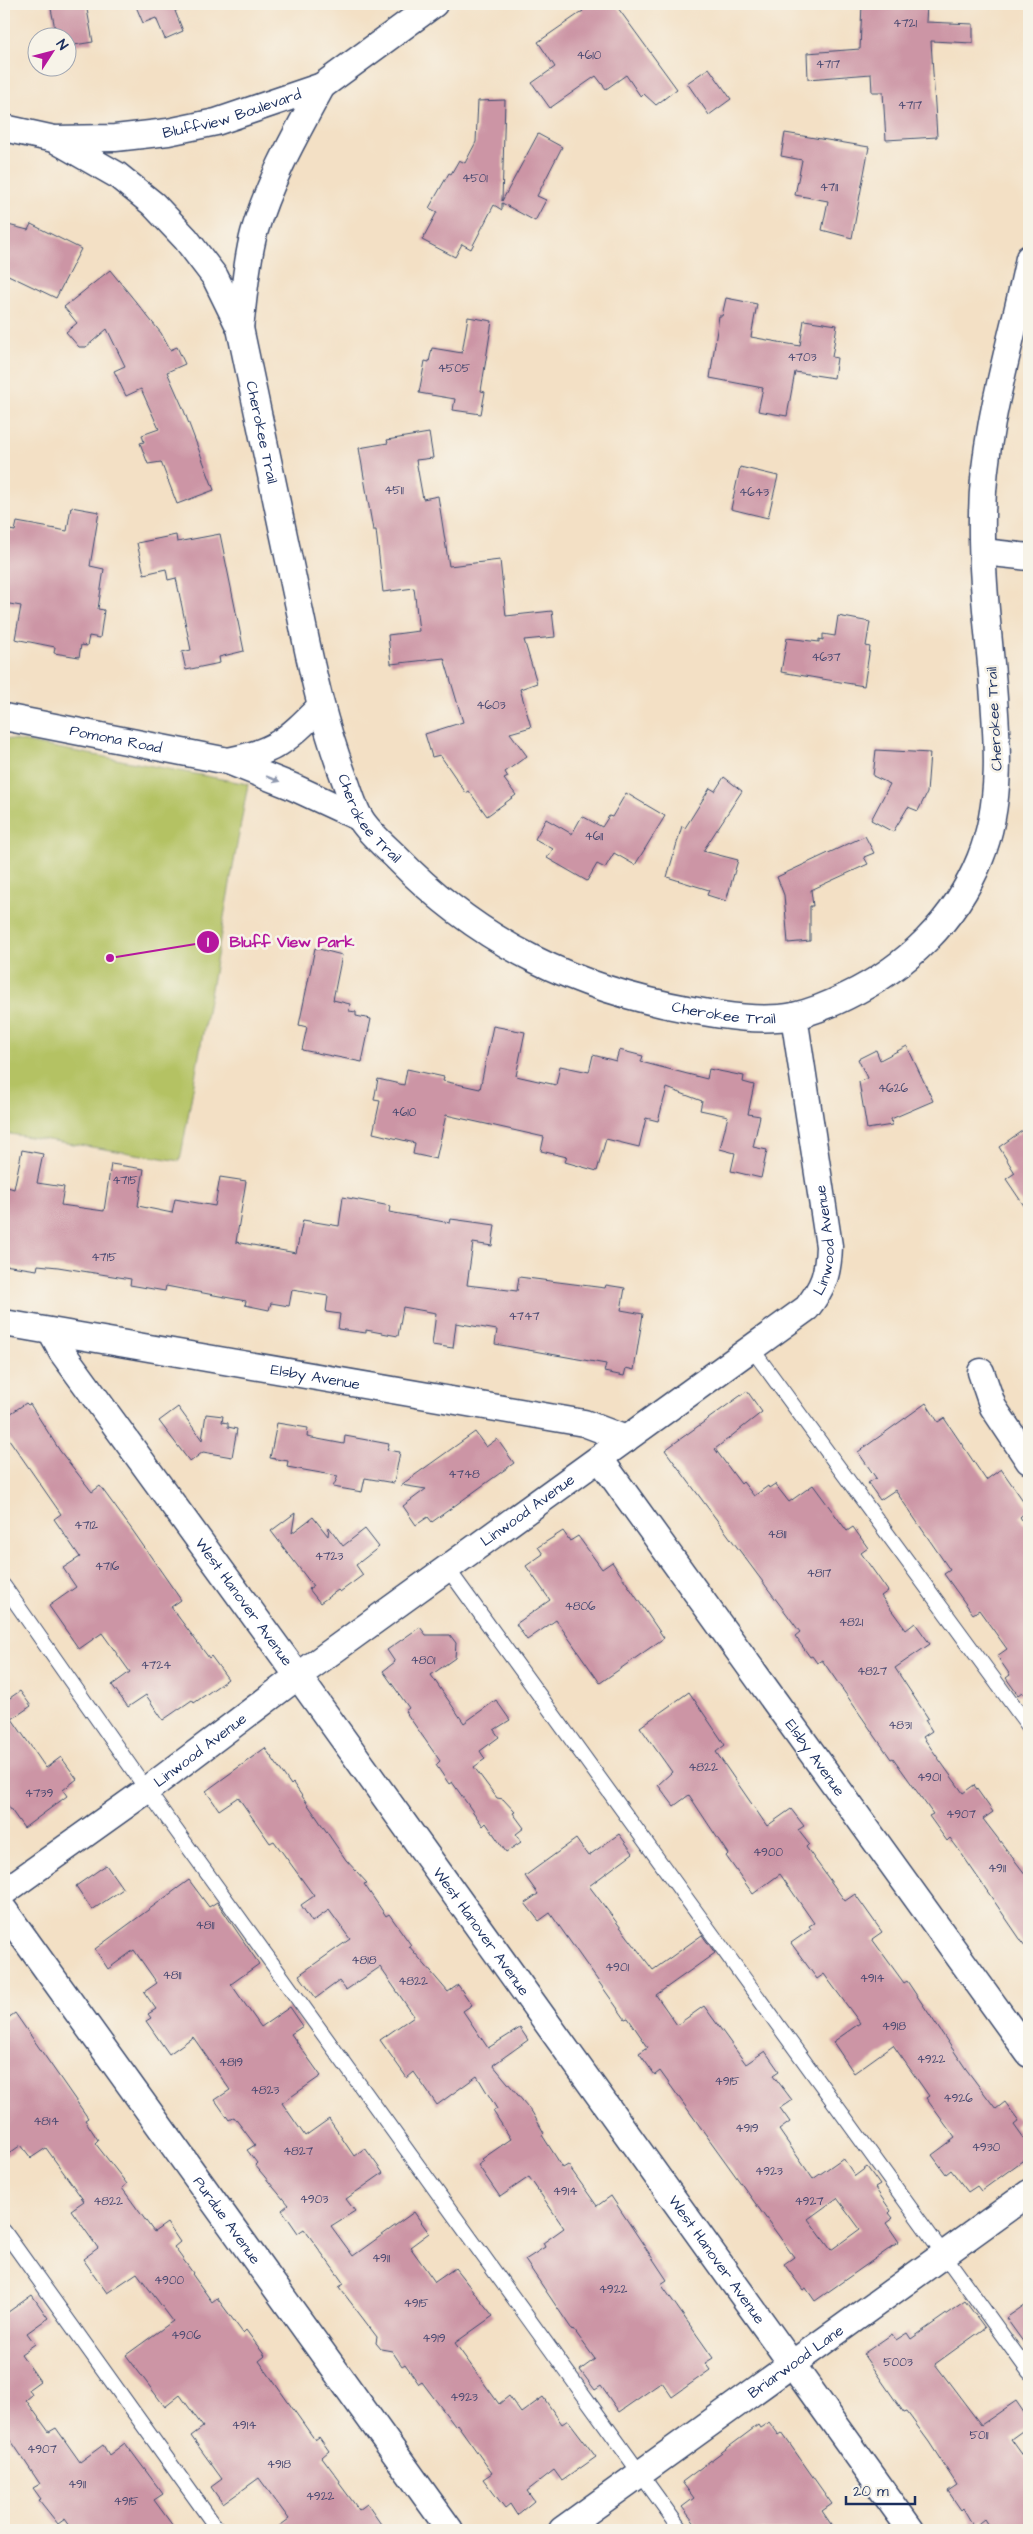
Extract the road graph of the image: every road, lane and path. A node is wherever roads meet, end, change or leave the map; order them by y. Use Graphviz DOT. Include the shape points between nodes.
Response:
graph roads {
  1 [pos="434,4"];
  2 [pos="322,86"];
  3 [pos="4,128"];
  4 [pos="54,139"];
  5 [pos="1029,258"];
  6 [pos="240,328"];
  7 [pos="983,552"];
  8 [pos="1029,557"];
  9 [pos="320,707"];
  10 [pos="4,717"];
  11 [pos="228,761"];
  12 [pos="360,818"];
  13 [pos="794,1016"];
  14 [pos="4,1323"];
  15 [pos="51,1332"];
  16 [pos="752,1349"];
  17 [pos="982,1372"];
  18 [pos="626,1439"];
  19 [pos="600,1459"];
  20 [pos="1029,1462"];
  21 [pos="448,1569"];
  22 [pos="4,1586"];
  23 [pos="298,1676"];
  24 [pos="1029,1726"];
  25 [pos="148,1790"];
  26 [pos="4,1892"];
  27 [pos="4,1910"];
  28 [pos="1029,2054"];
  29 [pos="1029,2193"];
  30 [pos="4,2231"];
  31 [pos="946,2254"];
  32 [pos="792,2363"];
  33 [pos="1029,2372"];
  34 [pos="640,2472"];
  35 [pos="218,2530"];
  36 [pos="450,2530"];
  37 [pos="562,2530"];
  38 [pos="681,2530"];
  39 [pos="911,2530"];
  1 -- 2 [label="street, Bluffview Boulevard"];
  2 -- 4 [label="street, Bluffview Boulevard" via="216,122 168,132 115,138"];
  2 -- 6 [label="street, Cherokee Trail" via="267,194 254,234"];
  3 -- 4 [label="street, Bluffview Boulevard"];
  4 -- 6 [label="street, Cherokee Trail" via="117,175 153,204 215,277"];
  5 -- 7 [label="street, Cherokee Trail" via="984,460"];
  6 -- 9 [label="street, Cherokee Trail"];
  7 -- 8 [label="street"];
  7 -- 13 [label="street, Cherokee Trail" via="998,739 992,817 981,858 962,896 938,930 906,961 872,984"];
  9 -- 11 [label="street, Pomona Road" via="289,738 256,756"];
  9 -- 12 [label="street, Cherokee Trail"];
  10 -- 11 [label="street, Pomona Road"];
  11 -- 12 [label="street, Pomona Road, one-way"];
  12 -- 13 [label="street, Cherokee Trail" via="408,870 472,925 565,975 618,993 713,1014 759,1018"];
  13 -- 16 [label="street, Linwood Avenue" via="829,1246 828,1269 820,1291 807,1308"];
  14 -- 15 [label="street, Elsby Avenue"];
  15 -- 18 [label="street, Elsby Avenue" via="584,1423"];
  15 -- 23 [label="street, West Hanover Avenue" via="62,1352"];
  16 -- 18 [label="street, Linwood Avenue"];
  16 -- 24 [label="lane"];
  17 -- 20 [label="street" via="993,1407"];
  18 -- 19 [label="street, Linwood Avenue"];
  19 -- 21 [label="street, Linwood Avenue"];
  19 -- 28 [label="street, Elsby Avenue"];
  21 -- 23 [label="street, Linwood Avenue"];
  21 -- 31 [label="lane"];
  22 -- 25 [label="lane"];
  23 -- 25 [label="street, Linwood Avenue"];
  23 -- 32 [label="street, West Hanover Avenue"];
  25 -- 26 [label="street, Linwood Avenue"];
  25 -- 34 [label="lane"];
  27 -- 36 [label="street, Purdue Avenue"];
  29 -- 31 [label="street, Briarwood Lane"];
  30 -- 35 [label="lane"];
  31 -- 32 [label="street, Briarwood Lane"];
  31 -- 33 [label="lane"];
  32 -- 34 [label="street, Briarwood Lane"];
  32 -- 39 [label="street, West Hanover Avenue"];
  34 -- 37 [label="street, Briarwood Lane"];
  34 -- 38 [label="lane"];
}
